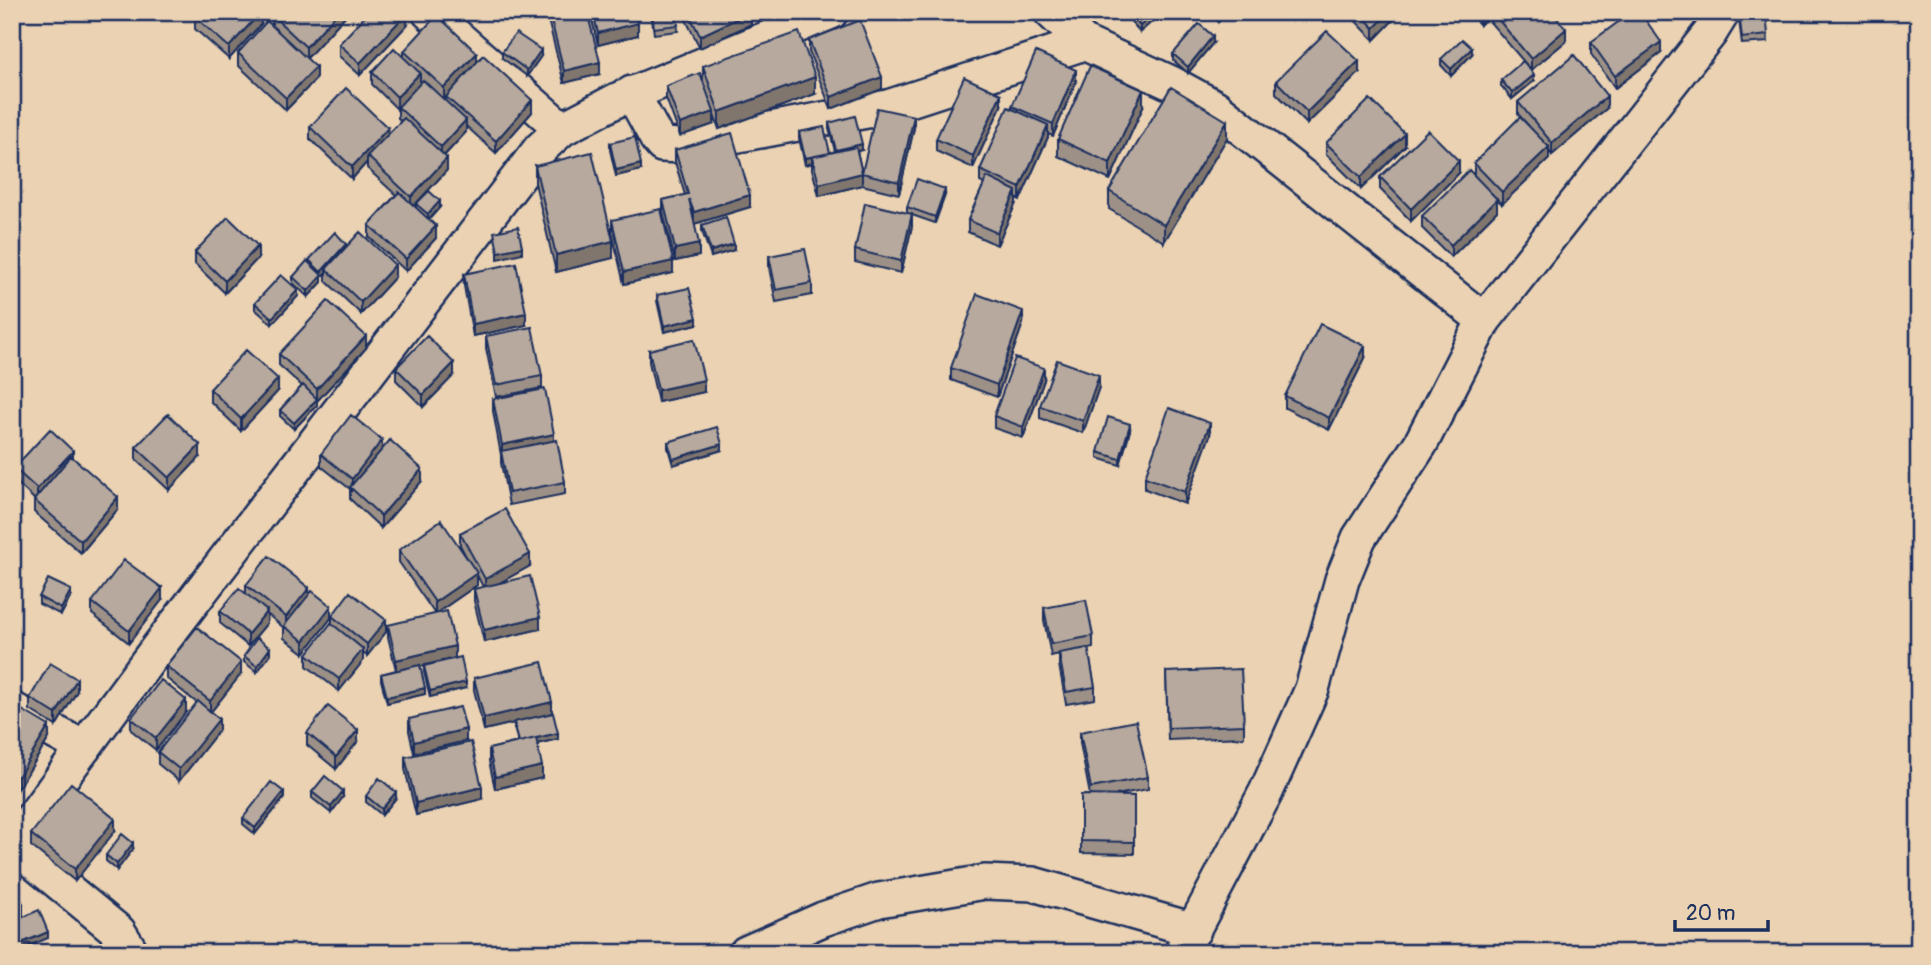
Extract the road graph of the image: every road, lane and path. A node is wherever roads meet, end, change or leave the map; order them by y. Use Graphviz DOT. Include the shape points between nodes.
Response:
graph roads {
  1 [pos="429,12"];
  2 [pos="831,12"];
  3 [pos="1051,12"];
  4 [pos="1723,12"];
  5 [pos="772,22"];
  6 [pos="1084,43"];
  7 [pos="632,93"];
  8 [pos="562,129"];
  9 [pos="1484,320"];
  10 [pos="12,709"];
  11 [pos="84,748"];
  12 [pos="13,845"];
  13 [pos="1187,941"];
  14 [pos="132,953"];
  15 [pos="746,953"];
  1 -- 8 [label="street"];
  2 -- 5 [label="street"];
  3 -- 6 [label="street"];
  4 -- 9 [label="street"];
  5 -- 7 [label="street"];
  6 -- 7 [label="street" via="888,107 680,146 662,145"];
  6 -- 9 [label="street" via="1215,107"];
  7 -- 8 [label="street"];
  8 -- 11 [label="street" via="540,149 458,253"];
  9 -- 13 [label="street" via="1421,443 1359,538 1342,580 1312,689 1266,792"];
  10 -- 11 [label="street"];
  11 -- 12 [label="street"];
  12 -- 14 [label="street" via="119,932"];
  13 -- 15 [label="street" via="1033,884 985,882 880,900"];
}
